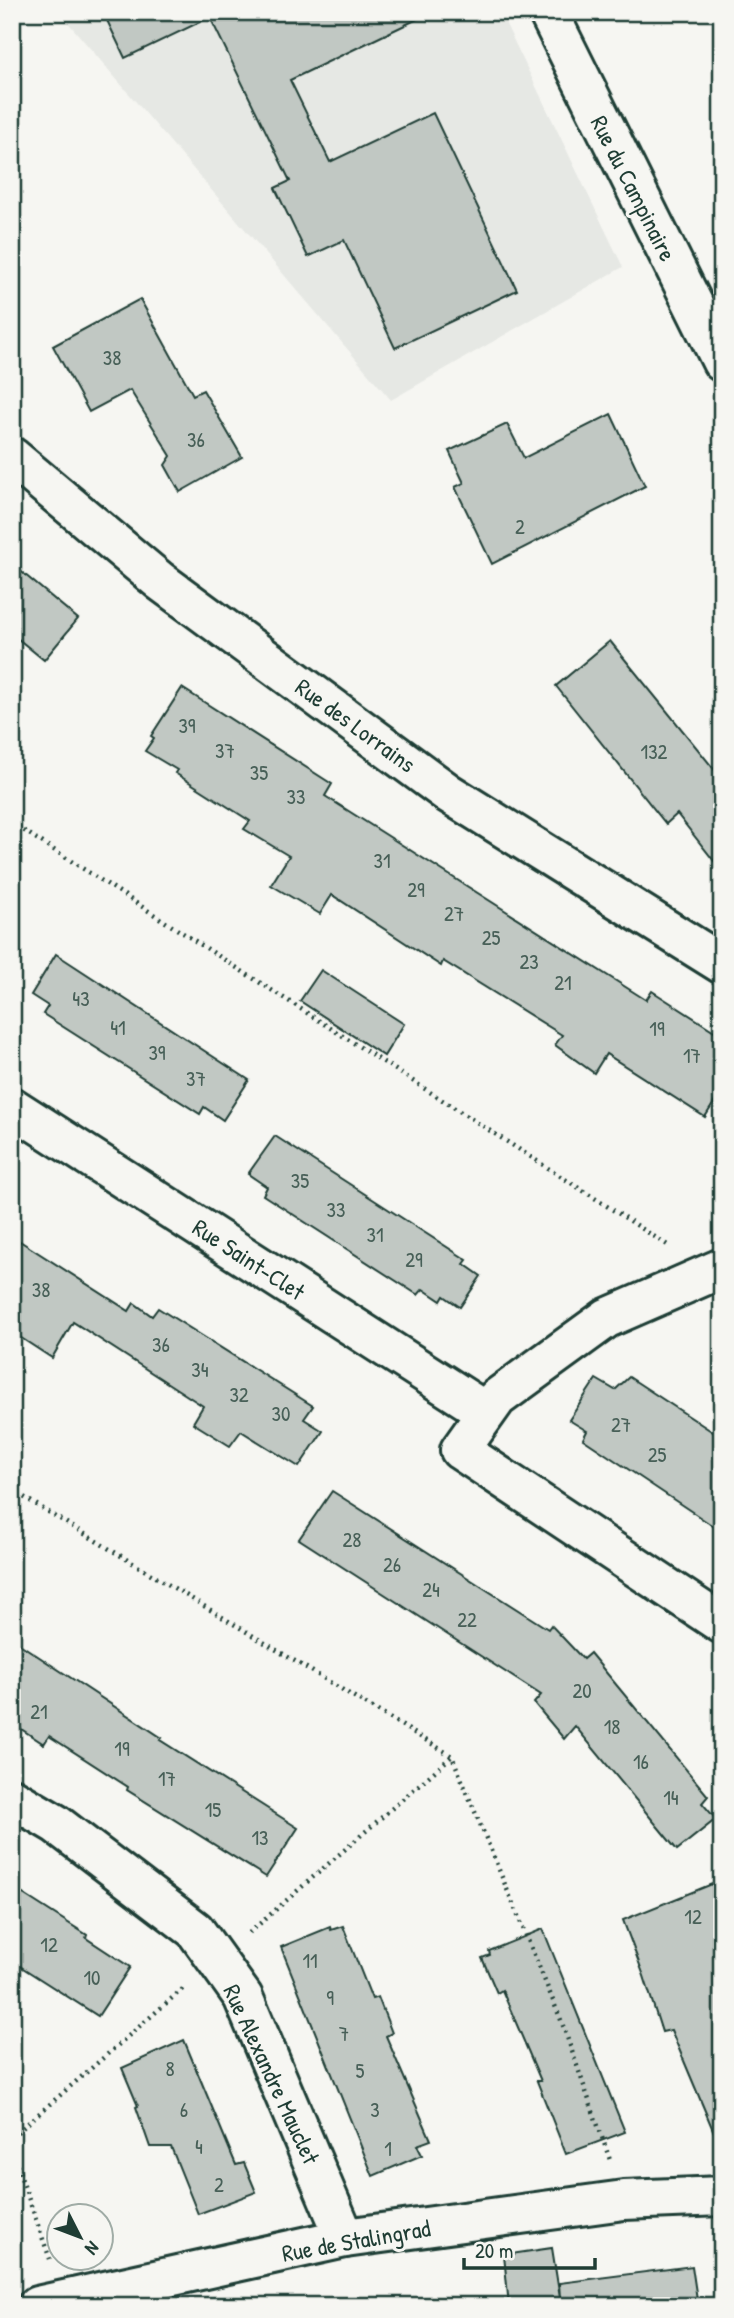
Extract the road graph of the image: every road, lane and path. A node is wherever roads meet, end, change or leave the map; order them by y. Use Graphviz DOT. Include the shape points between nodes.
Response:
graph roads {
  1 [pos="548,12"];
  2 [pos="722,362"];
  3 [pos="12,457"];
  4 [pos="12,823"];
  5 [pos="722,964"];
  6 [pos="12,1107"];
  7 [pos="716,1270"];
  8 [pos="486,1412"];
  9 [pos="12,1490"];
  10 [pos="722,1625"];
  11 [pos="12,1798"];
  12 [pos="12,2152"];
  13 [pos="722,2196"];
  14 [pos="624,2200"];
  15 [pos="345,2238"];
  16 [pos="51,2303"];
  1 -- 2 [label="street, Rue du Campinaire"];
  3 -- 5 [label="street, Rue des Lorrains" via="160,581 448,793"];
  4 -- 7 [label="path"];
  6 -- 8 [label="street, Rue Saint-Clet"];
  7 -- 8 [label="street" via="607,1318 497,1398"];
  8 -- 10 [label="street" via="460,1450"];
  9 -- 14 [label="path" via="452,1756 561,2020"];
  11 -- 15 [label="street, Rue Alexandre Mauclet" via="56,1824 195,1930 243,1997"];
  12 -- 16 [label="path"];
  13 -- 14 [label="street, Rue de Stalingrad"];
  14 -- 15 [label="street, Rue de Stalingrad"];
  15 -- 16 [label="street, Rue de Stalingrad"];
}
